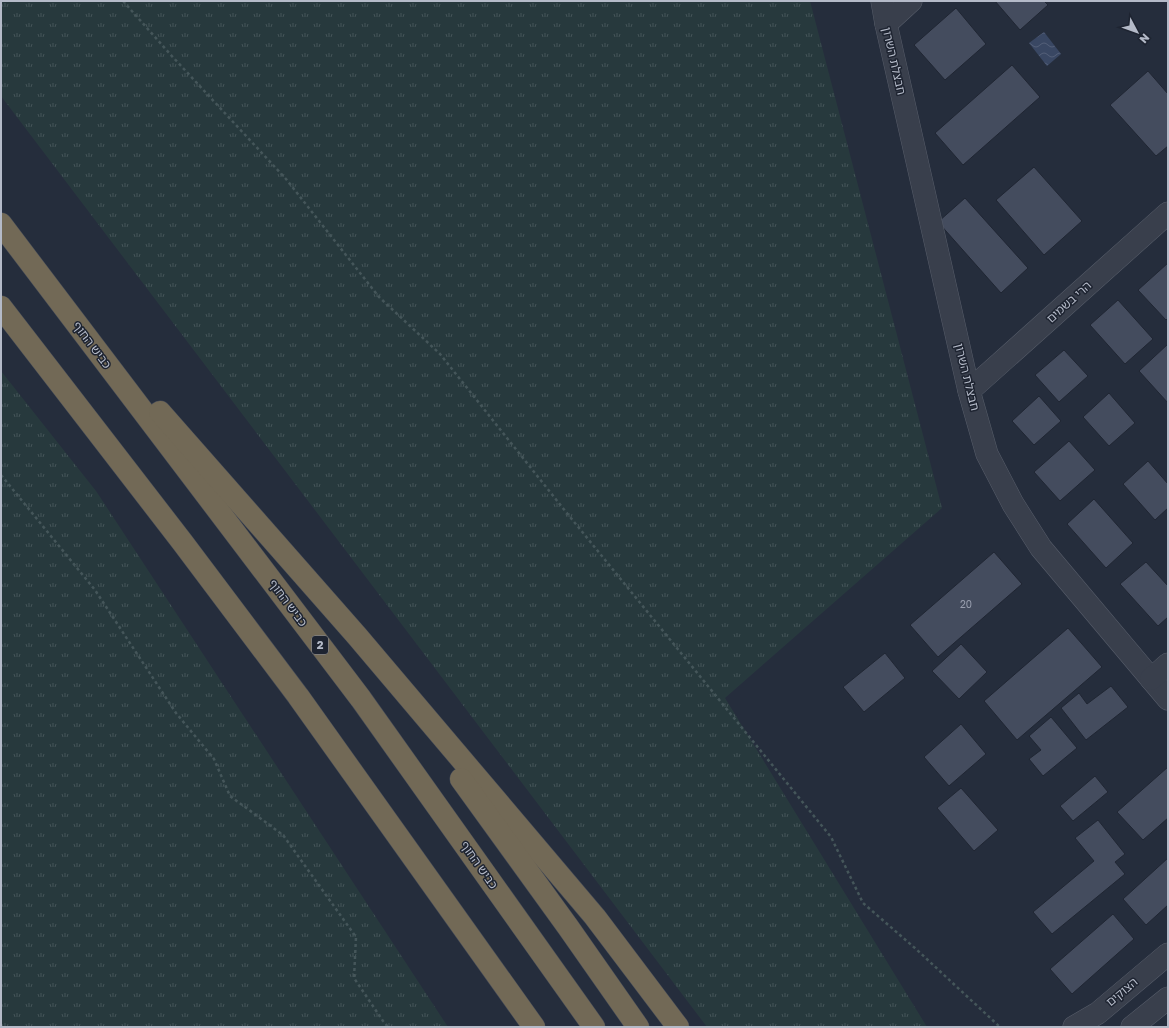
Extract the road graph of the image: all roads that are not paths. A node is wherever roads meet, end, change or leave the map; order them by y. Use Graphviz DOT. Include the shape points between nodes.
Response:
graph roads {
  1 [pos="882,1"];
  2 [pos="912,1"];
  3 [pos="886,24"];
  4 [pos="1168,213"];
  5 [pos="1,224"];
  6 [pos="36,271"];
  7 [pos="1,307"];
  8 [pos="969,391"];
  9 [pos="357,636"];
  10 [pos="1168,664"];
  11 [pos="1151,679"];
  12 [pos="1168,699"];
  13 [pos="1168,954"];
  14 [pos="1168,998"];
  15 [pos="534,1027"];
  16 [pos="594,1027"];
  17 [pos="638,1027"];
  18 [pos="678,1027"];
  19 [pos="1074,1027"];
  20 [pos="1132,1027"];
  1 -- 3 [label="street, חבצלת השרון"];
  2 -- 3 [label="street"];
  3 -- 8 [label="street, חבצלת השרון"];
  4 -- 8 [label="street, הרי בשמים"];
  5 -- 6 [label="highway, כביש החוף / 2"];
  6 -- 9 [label="highway"];
  6 -- 16 [label="highway, כביש החוף / 2" via="361,699"];
  7 -- 15 [label="highway" via="298,696"];
  8 -- 11 [label="street, חבצלת השרון" via="987,454 1013,504 1041,548"];
  9 -- 17 [label="highway"];
  9 -- 18 [label="highway" via="595,917"];
  10 -- 11 [label="street"];
  11 -- 12 [label="street, חבצלת השרון"];
  13 -- 19 [label="street, הצוקים" via="1098,1013"];
  14 -- 20 [label="street"];
}
